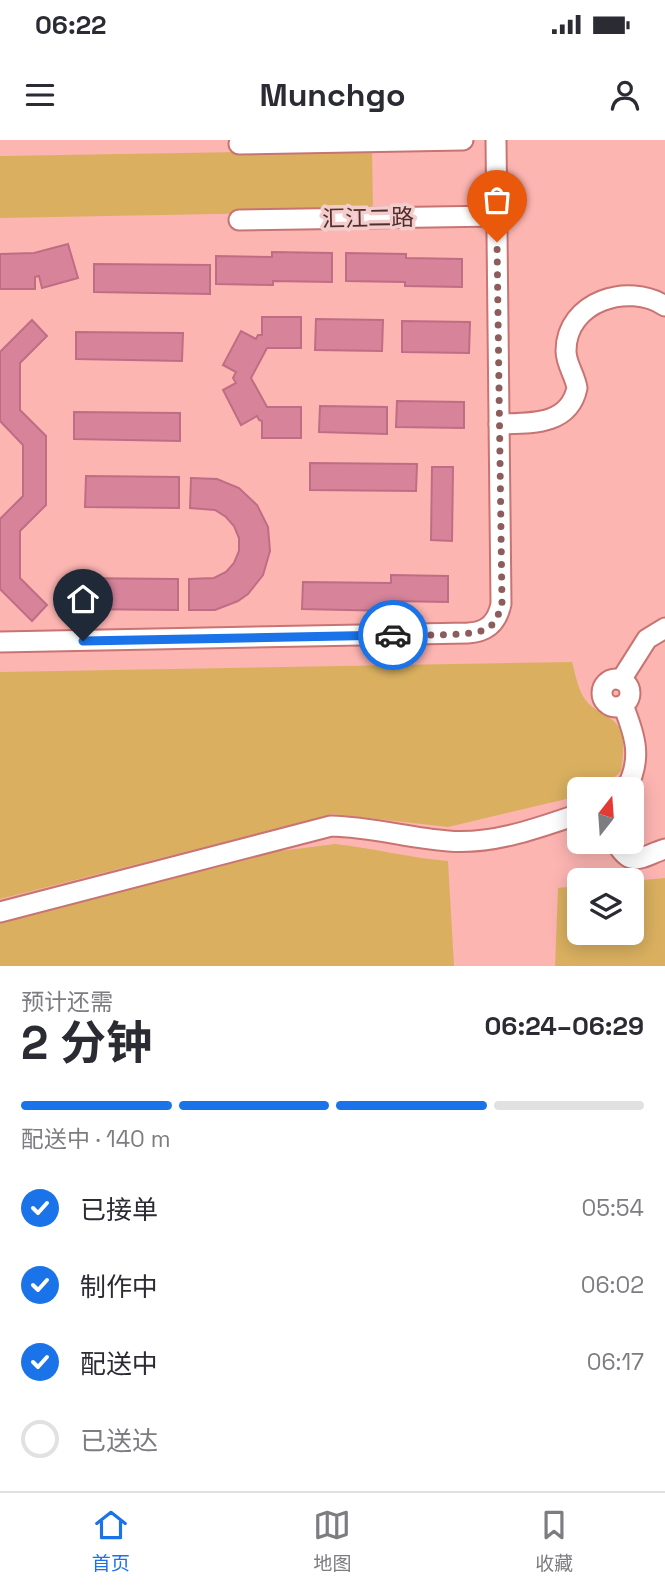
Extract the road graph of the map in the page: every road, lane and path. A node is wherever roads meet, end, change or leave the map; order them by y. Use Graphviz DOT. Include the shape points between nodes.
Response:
graph roads {
  1 [pos="463,140"];
  2 [pos="496,140"];
  3 [pos="239,144"];
  4 [pos="497,216"];
  5 [pos="239,220"];
  6 [pos="665,306"];
  7 [pos="499,424"];
  8 [pos="665,628"];
  9 [pos="0,642"];
  10 [pos="631,777"];
  11 [pos="567,818"];
  12 [pos="665,849"];
  13 [pos="624,854"];
  14 [pos="0,912"];
  1 -- 3 [label="street"];
  2 -- 4 [label="street"];
  4 -- 5 [label="street, 汇江二路"];
  4 -- 7 [label="street"];
  6 -- 7 [label="street" via="634,295 594,304 574,323 567,342 577,388 569,406 546,421"];
  7 -- 9 [label="street" via="502,604 492,625 477,632"];
  8 -- 10 [label="street" via="647,639 621,680 608,681 601,693 609,705 624,705 634,732 637,749"];
  11 -- 14 [label="street" via="473,841 331,826"];
  12 -- 13 [label="street" via="634,860"];
}
